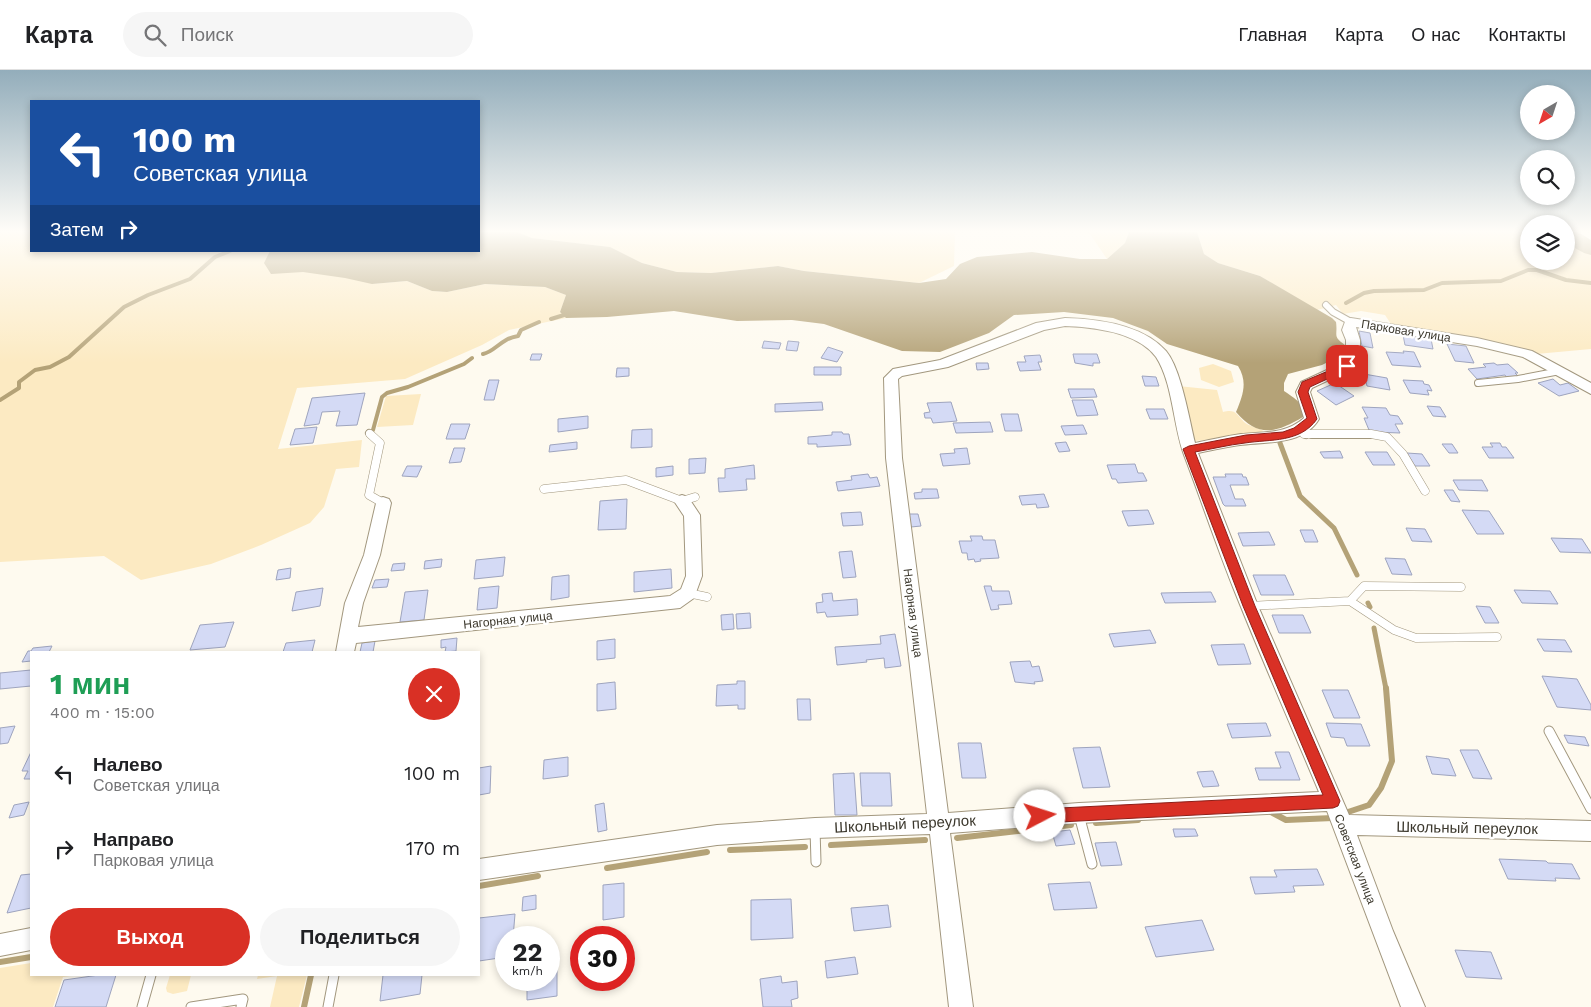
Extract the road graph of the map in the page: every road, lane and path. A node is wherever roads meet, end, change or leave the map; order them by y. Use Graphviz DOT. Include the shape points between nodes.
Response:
graph roads {
  1 [pos="1326,305"];
  2 [pos="1351,322"];
  3 [pos="1041,326"];
  4 [pos="1560,371"];
  5 [pos="1478,383"];
  6 [pos="1591,389"];
  7 [pos="1298,430"];
  8 [pos="369,433"];
  9 [pos="1189,449"];
  10 [pos="544,489"];
  11 [pos="1425,491"];
  12 [pos="688,499"];
  13 [pos="383,504"];
  14 [pos="1461,587"];
  15 [pos="688,593"];
  16 [pos="706,597"];
  17 [pos="1350,601"];
  18 [pos="1249,606"];
  19 [pos="1497,636"];
  20 [pos="346,644"];
  21 [pos="1549,731"];
  22 [pos="1333,801"];
  23 [pos="1591,809"];
  24 [pos="1079,813"];
  25 [pos="940,824"];
  26 [pos="1343,825"];
  27 [pos="815,828"];
  28 [pos="1591,830"];
  29 [pos="816,862"];
  30 [pos="1092,864"];
  31 [pos="480,870"];
  32 [pos="30,939"];
  33 [pos="0,945"];
  34 [pos="151,976"];
  35 [pos="334,976"];
  36 [pos="142,1007"];
  37 [pos="191,1007"];
  38 [pos="241,1007"];
  39 [pos="328,1007"];
  40 [pos="961,1007"];
  41 [pos="1413,1007"];
  1 -- 2 [label="lane"];
  2 -- 4 [label="street, Парковая улица" via="1527,354"];
  2 -- 7 [label="street, Парковая улица" via="1353,360 1306,385 1303,392 1312,419"];
  3 -- 9 [label="street, Советская улица" via="1089,323 1122,330 1149,343 1161,354 1171,375"];
  3 -- 25 [label="street, Нагорная улица" via="942,364 898,372 891,378 894,458"];
  4 -- 5 [label="lane"];
  4 -- 6 [label="street, Парковая улица"];
  7 -- 9 [label="street" via="1284,436"];
  7 -- 11 [label="lane" via="1306,435 1388,438 1397,446"];
  8 -- 13 [label="lane" via="380,443 369,494"];
  9 -- 18 [label="street, Советская улица"];
  10 -- 12 [label="lane" via="626,480"];
  12 -- 15 [label="street" via="692,514 694,576"];
  13 -- 20 [label="street" via="372,554 354,603"];
  14 -- 17 [label="lane" via="1364,586"];
  15 -- 16 [label="lane"];
  15 -- 20 [label="street, Нагорная улица" via="674,603"];
  17 -- 18 [label="lane"];
  17 -- 19 [label="lane" via="1394,630 1416,638"];
  18 -- 22 [label="street, Советская улица"];
  21 -- 23 [label="lane"];
  22 -- 24 [label="street, Школьный переулок"];
  22 -- 26 [label="street, Советская улица"];
  24 -- 25 [label="street, Школьный переулок"];
  24 -- 30 [label="lane"];
  25 -- 27 [label="street, Школьный переулок"];
  25 -- 40 [label="street, Нагорная улица"];
  26 -- 28 [label="street, Школьный переулок"];
  26 -- 41 [label="street, Советская улица" via="1376,931"];
  27 -- 29 [label="lane"];
  27 -- 31 [label="street, Школьный переулок" via="717,835"];
  32 -- 33 [label="street"];
  34 -- 36 [label="lane"];
  35 -- 39 [label="lane"];
  37 -- 38 [label="lane" via="242,999"];
}
